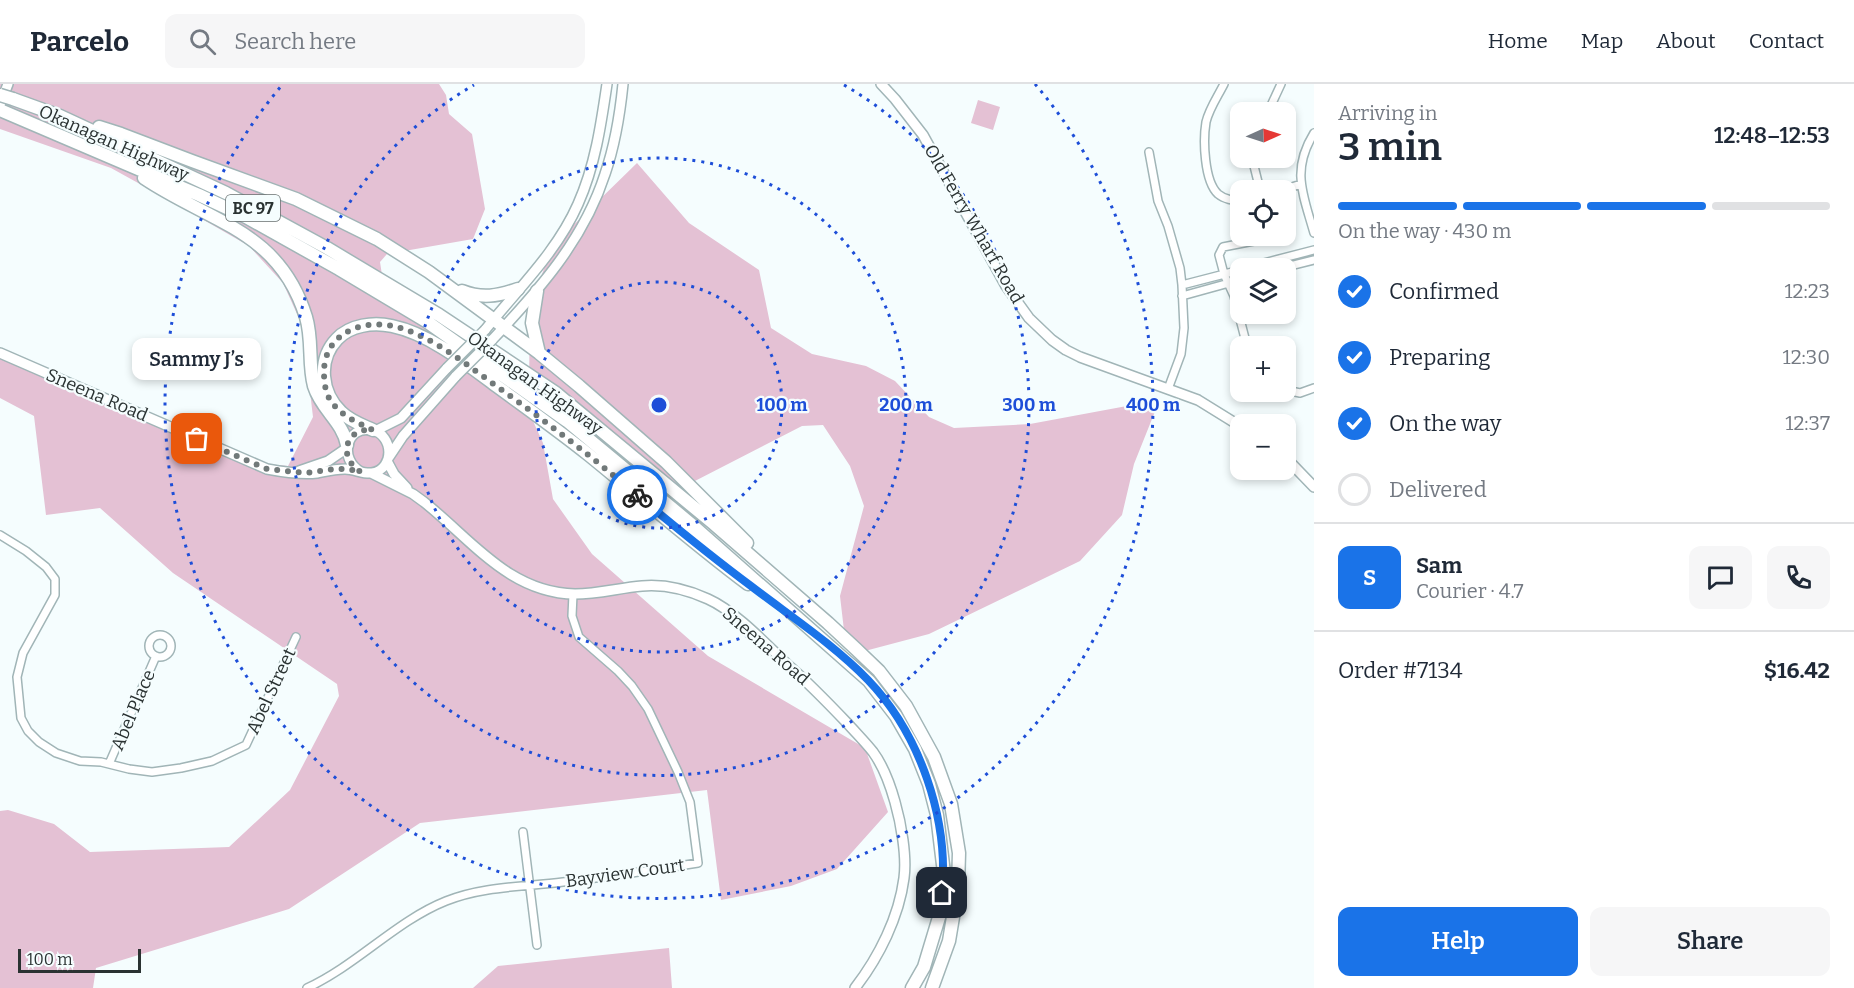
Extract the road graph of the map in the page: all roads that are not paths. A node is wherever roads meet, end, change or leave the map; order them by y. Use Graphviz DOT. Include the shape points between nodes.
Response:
graph roads {
  1 [pos="8,84"];
  2 [pos="607,84"];
  3 [pos="623,84"];
  4 [pos="880,84"];
  5 [pos="1224,84"];
  6 [pos="1281,84"];
  7 [pos="0,94"];
  8 [pos="1273,102"];
  9 [pos="2,109"];
  10 [pos="60,116"];
  11 [pos="1314,133"];
  12 [pos="1149,152"];
  13 [pos="121,163"];
  14 [pos="1301,184"];
  15 [pos="1296,186"];
  16 [pos="1230,200"];
  17 [pos="1314,233"];
  18 [pos="1232,246"];
  19 [pos="1314,250"];
  20 [pos="1284,258"];
  21 [pos="1314,260"];
  22 [pos="1296,264"];
  23 [pos="1230,272"];
  24 [pos="1224,274"];
  25 [pos="1228,283"];
  26 [pos="1182,285"];
  27 [pos="450,286"];
  28 [pos="518,289"];
  29 [pos="537,291"];
  30 [pos="1182,296"];
  31 [pos="493,319"];
  32 [pos="504,327"];
  33 [pos="1244,336"];
  34 [pos="0,353"];
  35 [pos="539,353"];
  36 [pos="1314,388"];
  37 [pos="1168,389"];
  38 [pos="1296,392"];
  39 [pos="1230,420"];
  40 [pos="374,431"];
  41 [pos="347,447"];
  42 [pos="388,460"];
  43 [pos="1296,468"];
  44 [pos="294,472"];
  45 [pos="361,472"];
  46 [pos="371,473"];
  47 [pos="1314,487"];
  48 [pos="413,494"];
  49 [pos="0,535"];
  50 [pos="573,594"];
  51 [pos="828,623"];
  52 [pos="818,636"];
  53 [pos="296,637"];
  54 [pos="156,656"];
  55 [pos="110,764"];
  56 [pos="523,832"];
  57 [pos="529,885"];
  58 [pos="537,945"];
  59 [pos="307,988"];
  60 [pos="855,988"];
  61 [pos="912,988"];
  62 [pos="932,988"];
  1 -- 9 [label="street"];
  2 -- 28 [label="street" via="593,163 578,205 558,239"];
  3 -- 29 [label="street" via="613,147 597,196 573,241"];
  4 -- 37 [label="street, Old Ferry Wharf Road" via="923,135 1006,286 1029,318 1052,340 1080,357"];
  5 -- 16 [label="street" via="1206,124 1207,176 1219,195"];
  6 -- 8 [label="street"];
  7 -- 10 [label="highway, Okanagan Highway / BC 97, bridge"];
  9 -- 13 [label="highway, Okanagan Highway / BC 97"];
  10 -- 27 [label="highway" via="121,134 296,199 377,239"];
  10 -- 51 [label="highway, Okanagan Highway / BC 97" via="226,193 439,315 556,393"];
  11 -- 14 [label="street" via="1301,163"];
  12 -- 26 [label="street" via="1158,201"];
  13 -- 41 [label="highway" via="252,240 287,274 306,318 313,383 324,407 343,430"];
  13 -- 52 [label="highway, Okanagan Highway / BC 97" via="246,217 426,321 567,422"];
  14 -- 15 [label="street"];
  14 -- 17 [label="street"];
  18 -- 24 [label="street" via="1223,248 1219,255"];
  19 -- 20 [label="street"];
  21 -- 22 [label="street"];
  23 -- 24 [label="street"];
  24 -- 25 [label="street"];
  24 -- 26 [label="street"];
  25 -- 30 [label="street"];
  25 -- 33 [label="street"];
  26 -- 30 [label="street"];
  27 -- 28 [label="highway" via="482,297"];
  27 -- 31 [label="highway"];
  28 -- 31 [label="street"];
  29 -- 32 [label="street"];
  29 -- 35 [label="highway" via="532,323"];
  30 -- 37 [label="street" via="1181,354"];
  31 -- 32 [label="highway"];
  31 -- 40 [label="street, bridge" via="401,418"];
  32 -- 35 [label="highway"];
  32 -- 42 [label="street, bridge" via="403,436"];
  34 -- 44 [label="street, Sneena Road" via="253,464"];
  35 -- 51 [label="highway" via="666,462"];
  36 -- 38 [label="street"];
  37 -- 39 [label="street, Old Ferry Wharf Road" via="1198,400"];
  40 -- 41 [label="street" via="355,434"];
  40 -- 42 [label="street" via="386,439"];
  40 -- 52 [label="highway" via="342,414 330,399 324,380 330,347 350,329 363,325 391,326 452,354 588,454 703,550"];
  41 -- 44 [label="street, Sneena Road" via="328,461"];
  41 -- 45 [label="street" via="350,462"];
  42 -- 46 [label="street"];
  42 -- 48 [label="street, Sneena Road" via="394,474"];
  43 -- 47 [label="street"];
  44 -- 45 [label="street, Sneena Road"];
  45 -- 46 [label="street"];
  46 -- 48 [label="street, Sneena Road"];
  48 -- 50 [label="street, Sneena Road" via="508,574 545,589"];
  49 -- 55 [label="street, Abel Street" via="26,551 55,579 55,595 23,652 17,677 21,718 39,742 56,753 80,761"];
  50 -- 57 [label="street, Bayview Court" via="572,616 579,637 632,686 678,772 690,802 698,863"];
  50 -- 60 [label="street, Sneena Road" via="658,586 709,599 816,689 873,752 889,780 902,824 904,876 895,918 869,970"];
  51 -- 62 [label="highway, Okanagan Highway / BC 97" via="879,671 906,706 934,757 951,804 959,853 958,887 949,941"];
  52 -- 61 [label="highway, Okanagan Highway / BC 97" via="869,681 896,716 915,749 932,794 944,873 941,904 934,939"];
  53 -- 55 [label="street, Abel Street" via="246,745 212,761 181,768 152,772"];
  54 -- 55 [label="street, Abel Place"];
  56 -- 57 [label="street"];
  57 -- 58 [label="street"];
  57 -- 59 [label="street, Bayview Court" via="446,901"];
}
